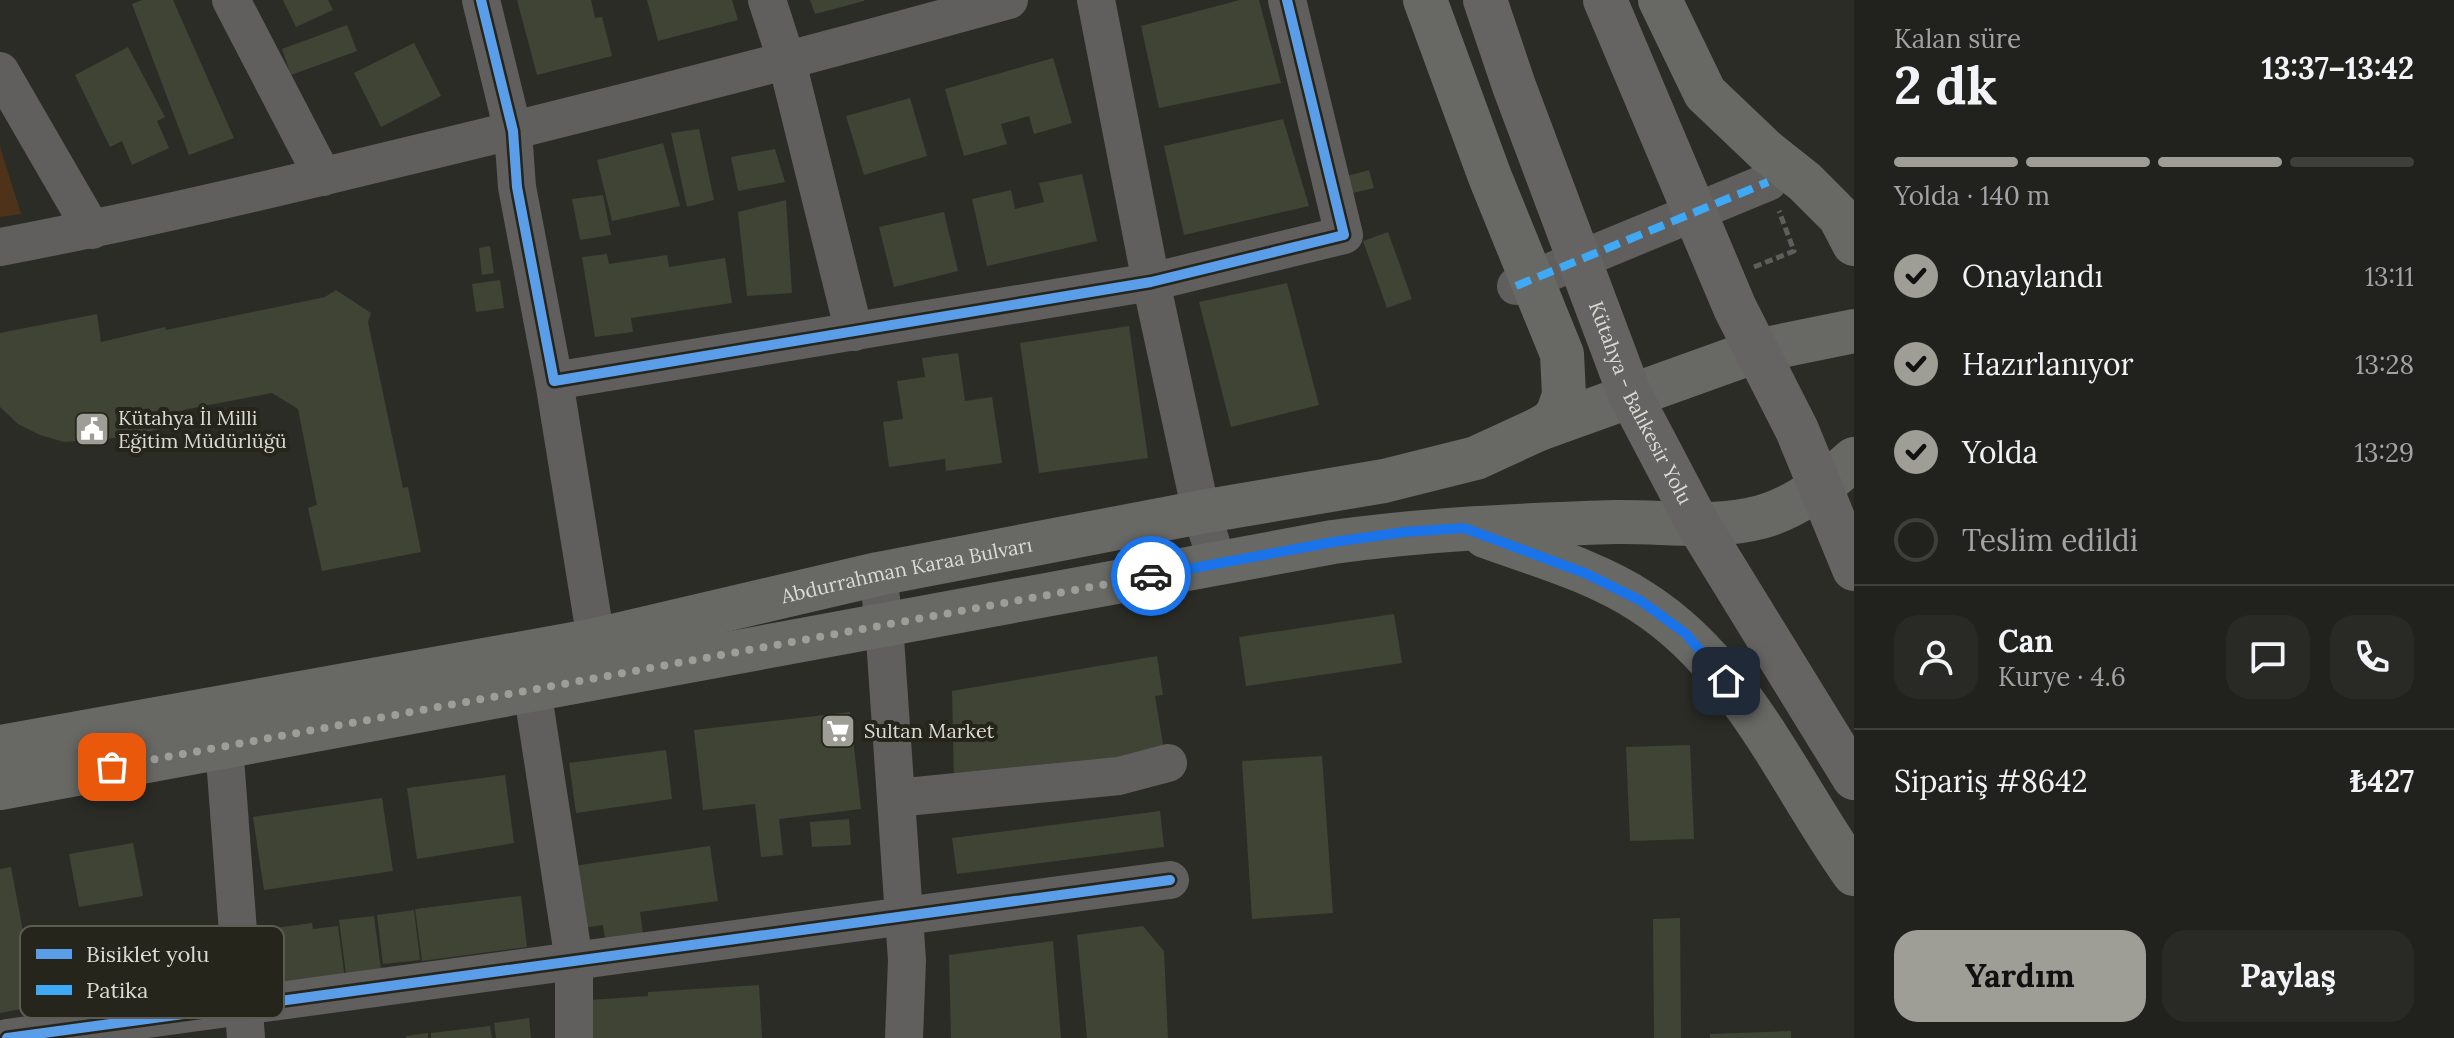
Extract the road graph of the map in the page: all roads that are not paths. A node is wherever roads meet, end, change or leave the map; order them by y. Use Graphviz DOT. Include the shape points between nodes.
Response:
graph roads {
  1 [pos="231,0"];
  2 [pos="455,0"];
  3 [pos="481,0"];
  4 [pos="767,0"];
  5 [pos="1009,0"];
  6 [pos="1096,0"];
  7 [pos="1287,0"];
  8 [pos="1425,0"];
  9 [pos="1485,0"];
  10 [pos="1605,0"];
  11 [pos="1660,0"];
  12 [pos="787,62"];
  13 [pos="0,71"];
  14 [pos="513,131"];
  15 [pos="323,177"];
  16 [pos="1768,182"];
  17 [pos="92,230"];
  18 [pos="1854,244"];
  19 [pos="0,247"];
  20 [pos="1151,282"];
  21 [pos="1516,286"];
  22 [pos="1854,331"];
  23 [pos="854,332"];
  24 [pos="1756,351"];
  25 [pos="554,381"];
  26 [pos="1630,395"];
  27 [pos="1539,429"];
  28 [pos="1854,459"];
  29 [pos="1820,489"];
  30 [pos="1201,512"];
  31 [pos="1699,526"];
  32 [pos="1464,528"];
  33 [pos="1218,564"];
  34 [pos="1854,569"];
  35 [pos="878,574"];
  36 [pos="884,624"];
  37 [pos="596,640"];
  38 [pos="532,689"];
  39 [pos="224,745"];
  40 [pos="0,747"];
  41 [pos="1168,763"];
  42 [pos="1854,778"];
  43 [pos="0,788"];
  44 [pos="896,798"];
  45 [pos="1843,858"];
  46 [pos="1170,880"];
  47 [pos="1854,908"];
  48 [pos="903,916"];
  49 [pos="238,926"];
  50 [pos="574,961"];
  51 [pos="284,1015"];
  52 [pos="267,1018"];
  53 [pos="245,1022"];
  54 [pos="7,1038"];
  55 [pos="574,1038"];
  56 [pos="904,1038"];
  1 -- 15 [label="street"];
  2 -- 14 [label="street"];
  3 -- 14 [label="street"];
  4 -- 12 [label="street"];
  5 -- 12 [label="street"];
  6 -- 20 [label="street"];
  7 -- 20 [label="street" via="1344,235"];
  8 -- 27 [label="main road, Abdurrahman Karaa Bulvarı" via="1562,354 1564,395 1558,413"];
  9 -- 26 [label="highway, Kütahya - Balıkesir Yolu"];
  10 -- 24 [label="highway"];
  11 -- 18 [label="main road" via="1705,93 1840,217"];
  12 -- 14 [label="street"];
  12 -- 23 [label="street"];
  13 -- 17 [label="street"];
  14 -- 15 [label="street"];
  14 -- 25 [label="street" via="517,187"];
  15 -- 17 [label="street"];
  16 -- 21 [label="street"];
  17 -- 19 [label="street"];
  20 -- 23 [label="street"];
  20 -- 30 [label="street"];
  22 -- 24 [label="main road"];
  23 -- 25 [label="street"];
  24 -- 26 [label="main road"];
  24 -- 29 [label="highway"];
  25 -- 37 [label="street"];
  26 -- 27 [label="main road"];
  26 -- 31 [label="highway, Kütahya - Balıkesir Yolu"];
  27 -- 30 [label="main road, Abdurrahman Karaa Bulvarı" via="1476,458 1384,481"];
  28 -- 29 [label="main road"];
  29 -- 31 [label="main road" via="1762,517"];
  29 -- 34 [label="highway"];
  30 -- 33 [label="street"];
  30 -- 35 [label="main road, Abdurrahman Karaa Bulvarı"];
  31 -- 32 [label="main road" via="1620,522"];
  31 -- 42 [label="highway, Kütahya - Balıkesir Yolu"];
  32 -- 33 [label="main road" via="1333,542"];
  32 -- 45 [label="main road" via="1587,574 1641,601 1686,634 1747,704"];
  33 -- 36 [label="main road"];
  35 -- 36 [label="street"];
  35 -- 37 [label="main road, Abdurrahman Karaa Bulvarı"];
  36 -- 38 [label="main road"];
  36 -- 44 [label="street"];
  37 -- 40 [label="main road, Abdurrahman Karaa Bulvarı"];
  38 -- 39 [label="main road"];
  38 -- 50 [label="street"];
  39 -- 43 [label="main road"];
  39 -- 49 [label="street"];
  41 -- 44 [label="street" via="1119,776"];
  44 -- 48 [label="street"];
  45 -- 47 [label="main road"];
  46 -- 48 [label="street"];
  48 -- 50 [label="street"];
  48 -- 56 [label="street"];
  50 -- 51 [label="street"];
  50 -- 55 [label="street"];
  52 -- 53 [label="street"];
  53 -- 54 [label="street"];
}
